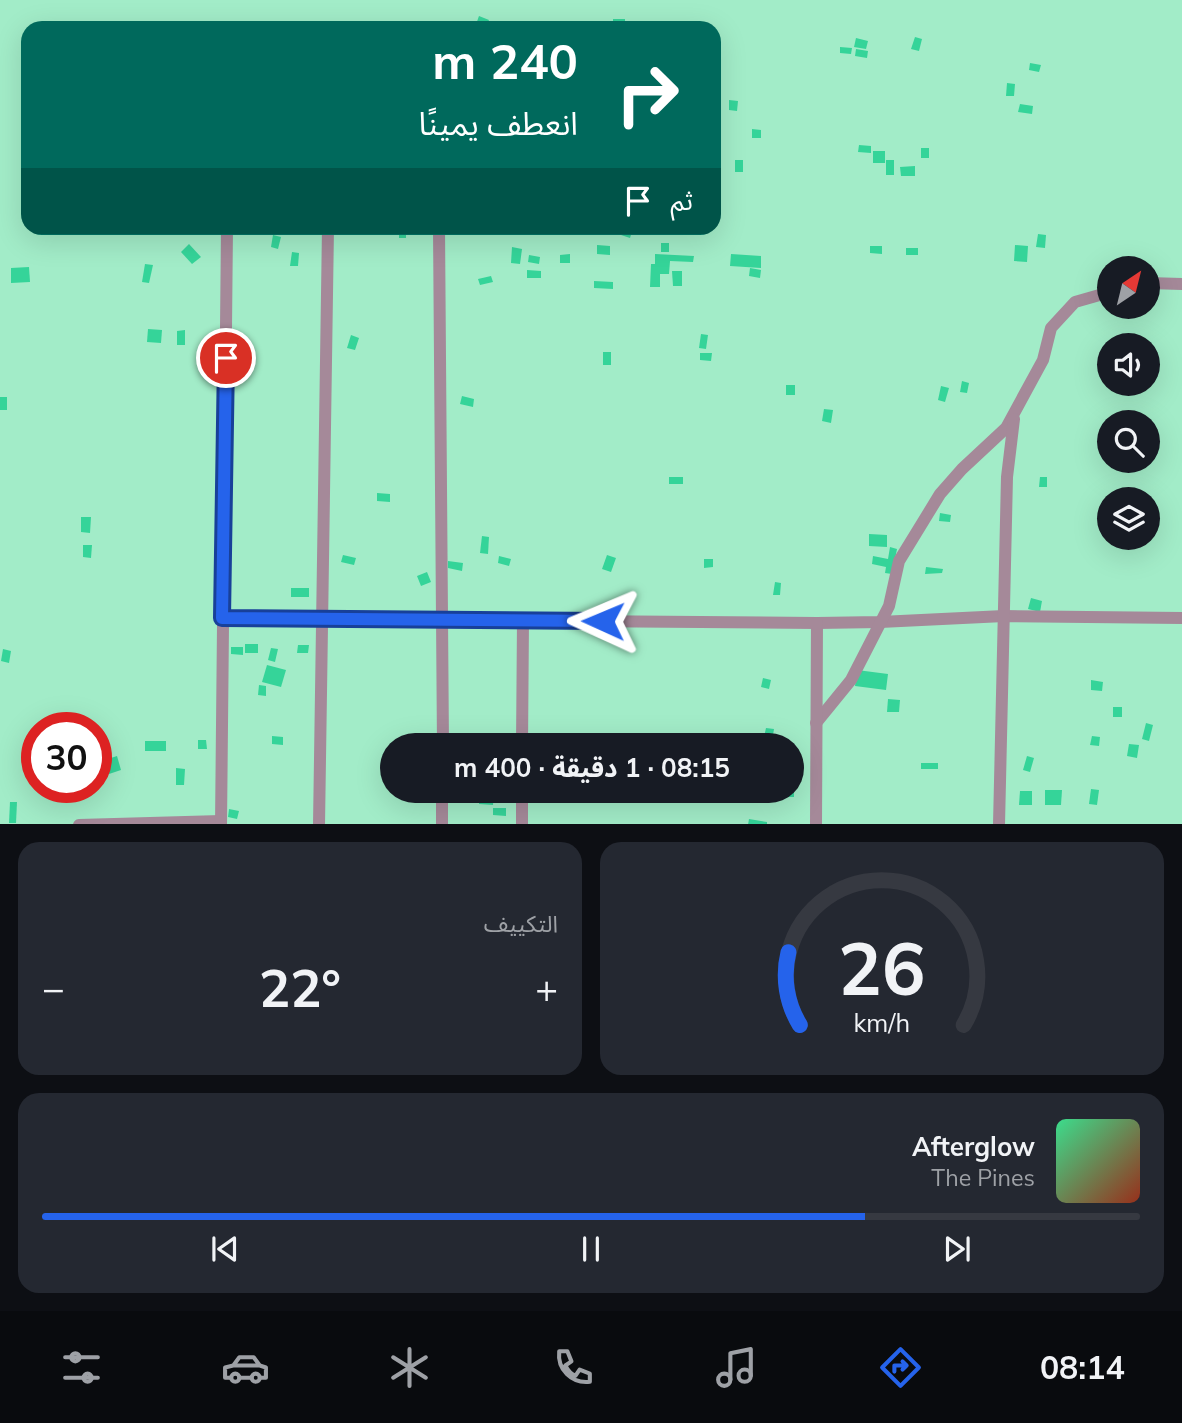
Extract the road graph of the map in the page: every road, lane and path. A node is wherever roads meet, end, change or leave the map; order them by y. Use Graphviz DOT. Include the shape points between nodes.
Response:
graph roads {
  1 [pos="227,235"];
  2 [pos="328,235"];
  3 [pos="439,235"];
  4 [pos="1160,284"];
  5 [pos="1182,284"];
  6 [pos="1097,296"];
  7 [pos="1015,412"];
  8 [pos="1004,616"];
  9 [pos="222,618"];
  10 [pos="321,618"];
  11 [pos="1182,618"];
  12 [pos="443,620"];
  13 [pos="523,620"];
  14 [pos="817,622"];
  15 [pos="880,622"];
  16 [pos="817,723"];
  17 [pos="443,733"];
  18 [pos="523,733"];
  19 [pos="443,803"];
  20 [pos="522,803"];
  21 [pos="221,823"];
  22 [pos="79,824"];
  23 [pos="319,824"];
  24 [pos="442,824"];
  25 [pos="522,824"];
  26 [pos="816,824"];
  27 [pos="999,824"];
  1 -- 9 [label="street"];
  2 -- 10 [label="street"];
  3 -- 12 [label="street"];
  4 -- 5 [label="street"];
  6 -- 7 [label="street" via="1075,302 1051,328 1043,359"];
  7 -- 8 [label="street" via="1007,477"];
  7 -- 15 [label="street" via="1006,428 940,494 899,561"];
  8 -- 11 [label="street"];
  8 -- 15 [label="street"];
  8 -- 27 [label="street"];
  9 -- 10 [label="street"];
  9 -- 21 [label="street"];
  10 -- 12 [label="street"];
  10 -- 23 [label="street"];
  12 -- 13 [label="street"];
  12 -- 17 [label="street"];
  13 -- 14 [label="street"];
  13 -- 18 [label="street"];
  14 -- 15 [label="street"];
  14 -- 16 [label="street"];
  15 -- 16 [label="street" via="851,680"];
  16 -- 26 [label="street"];
  19 -- 24 [label="street"];
  20 -- 25 [label="street"];
  21 -- 22 [label="street"];
}
